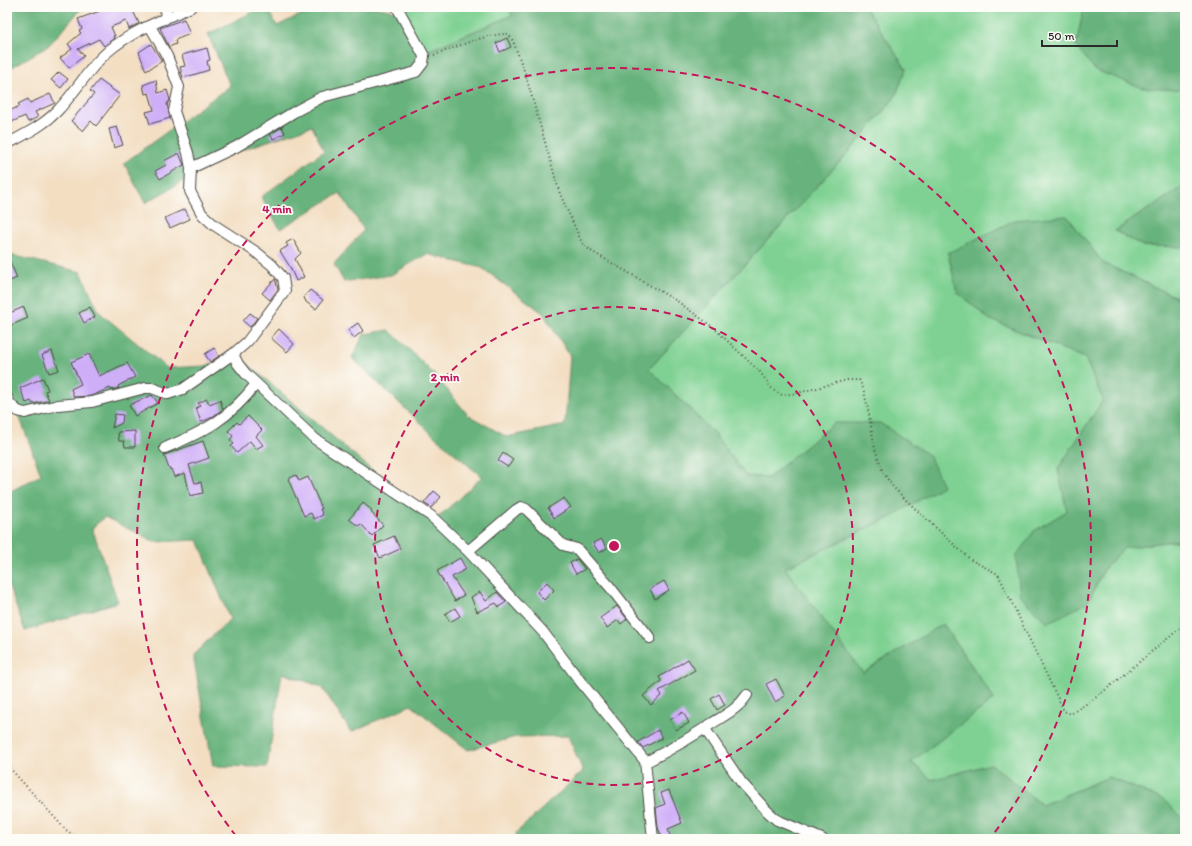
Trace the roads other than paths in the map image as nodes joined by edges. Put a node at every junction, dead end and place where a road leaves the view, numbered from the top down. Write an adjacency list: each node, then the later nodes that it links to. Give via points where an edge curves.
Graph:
1 (166, 7): 4 (street)
2 (191, 7): 4 (street)
3 (397, 7): 7 (street, via 421,48 423,64 419,69 411,74 322,97 236,147)
4 (165, 19): 5 (street)
5 (150, 26): 6 (street, via 99,59 60,109 32,131); 7 (street, via 167,56 179,87 174,111 186,144)
6 (7, 144)
7 (191, 168): 8 (street, via 190,191 202,214 224,233 272,265 285,283 285,291 247,342)
8 (234, 354): 9 (street, via 238,364); 10 (street, via 183,389 168,394 145,388 92,402 58,405 25,413 10,404)
9 (256, 384): 11 (street, via 229,414 190,437); 12 (street, via 315,439 431,516)
10 (7, 397)
11 (165, 448)
12 (468, 551): 13 (street, via 521,507 563,545 576,549); 16 (street, via 543,632)
13 (650, 638)
14 (747, 695): 15 (street, via 730,713)
15 (705, 729): 16 (street); 18 (street, via 741,782 767,811 777,820)
16 (644, 761): 17 (street)
17 (653, 839)
18 (822, 839)

